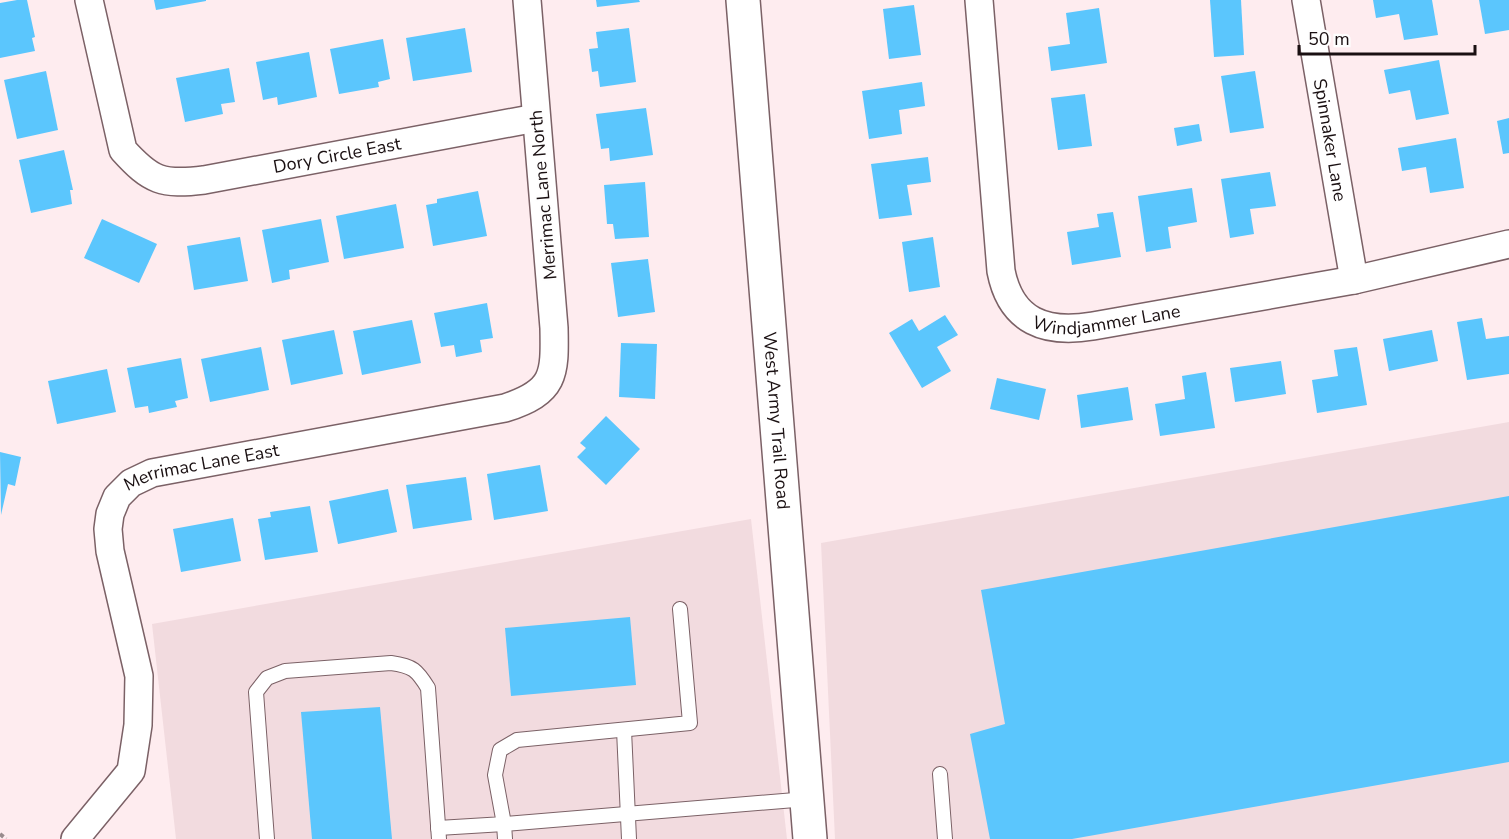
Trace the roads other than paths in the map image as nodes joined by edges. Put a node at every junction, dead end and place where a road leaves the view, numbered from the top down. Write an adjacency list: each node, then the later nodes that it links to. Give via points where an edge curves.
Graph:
1 (89, 0): 6 (street, Dory Circle East, via 123,150 139,168 158,179 204,180)
2 (527, 0): 6 (street, Merrimac Lane North)
3 (743, 0): 13 (main road, West Army Trail Road)
4 (979, 0): 8 (street, Windjammer Lane, via 1001,271 1004,289 1024,315 1054,329 1072,330)
5 (1306, 0): 8 (street, Spinnaker Lane)
6 (537, 118): 9 (street, Merrimac Lane North, via 554,328 553,369)
7 (1509, 244): 8 (street, Windjammer Lane)
8 (1354, 280)
9 (544, 388): 17 (street, Merrimac Lane East, via 534,397 505,408 152,473 131,483 117,497 108,529 139,676 138,725 130,771)
10 (680, 609): 11 (lane, via 690,723)
11 (624, 730): 14 (lane); 15 (lane, via 517,740 500,750 495,775)
12 (940, 774): 22 (lane)
13 (807, 799): 14 (lane); 21 (main road, West Army Trail Road)
14 (628, 814): 15 (lane); 20 (lane)
15 (504, 824): 16 (lane); 19 (lane)
16 (438, 833): 18 (lane, via 428,688 418,672 407,665 391,663 285,671 267,678 256,692)
17 (75, 839)
18 (267, 839)
19 (505, 839)
20 (629, 839)
21 (810, 839)
22 (945, 839)

